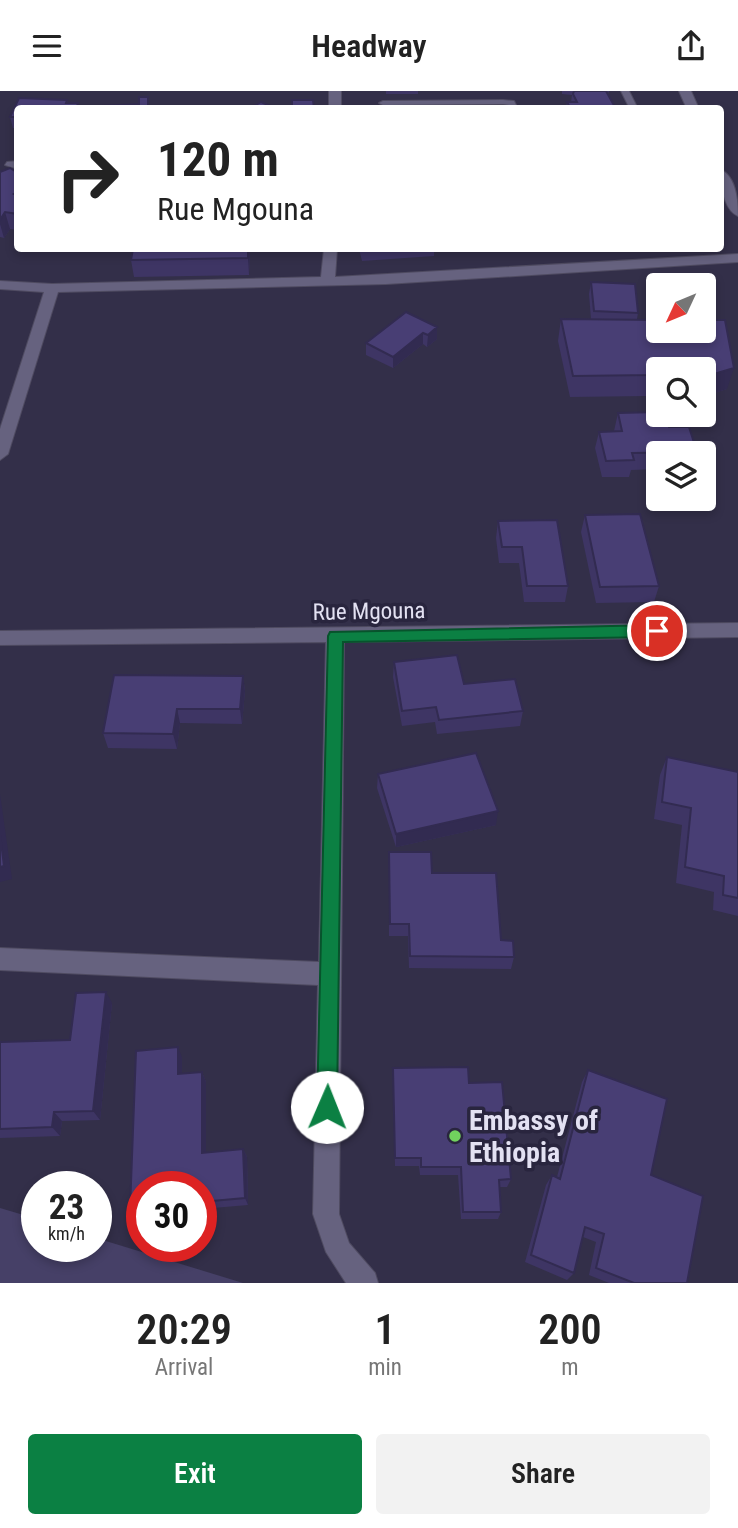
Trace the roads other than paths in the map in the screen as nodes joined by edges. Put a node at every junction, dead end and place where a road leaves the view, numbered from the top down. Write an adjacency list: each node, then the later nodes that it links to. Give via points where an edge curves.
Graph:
1 (462, 91): 2 (lane)
2 (463, 102): 3 (lane); 4 (lane)
3 (404, 105)
4 (512, 105)
5 (724, 181): 6 (street)
6 (738, 212)
7 (330, 252): 9 (street)
8 (738, 258): 9 (street)
9 (328, 282): 11 (street)
10 (0, 285): 11 (street)
11 (52, 288): 12 (street)
12 (0, 454)
13 (738, 630): 14 (street, Rue Mgouna)
14 (335, 636): 15 (street, Rue Mgouna); 17 (street)
15 (0, 638)
16 (0, 959): 17 (street)
17 (330, 974): 18 (street, via 326,1214 342,1258)
18 (365, 1283)

